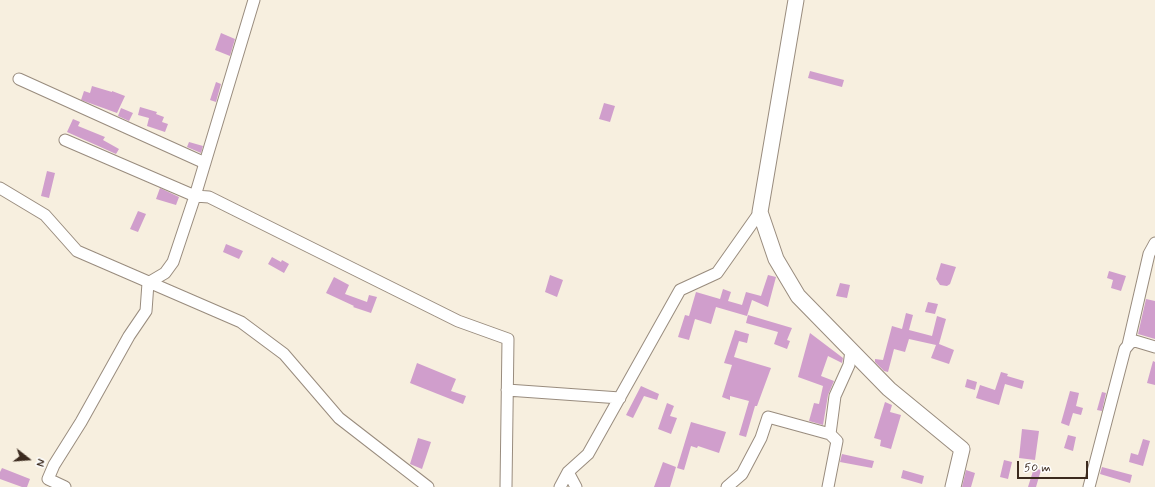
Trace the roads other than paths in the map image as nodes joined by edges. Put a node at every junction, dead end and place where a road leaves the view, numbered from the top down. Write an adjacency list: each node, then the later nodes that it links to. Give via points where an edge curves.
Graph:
1 (254, 0): 5 (street)
2 (796, 0): 8 (street)
3 (19, 79): 5 (street)
4 (65, 140): 7 (street)
5 (205, 163): 7 (street)
6 (0, 188): 10 (street, via 45,215 77,251)
7 (195, 196): 10 (street, via 173,262 165,273); 14 (street, via 209,197 458,321 508,339)
8 (760, 212): 13 (street, via 776,259 798,296); 15 (street, via 717,273 680,290)
9 (1155, 243): 11 (street, via 1149,254)
10 (148, 283): 18 (street, via 146,311 129,336 48,479); 19 (street, via 241,322 284,354 338,418)
11 (1128, 345): 12 (street, via 1135,342); 26 (street)
12 (1155, 347)
13 (851, 351): 16 (street, via 835,396); 25 (street, via 889,389 962,449)
14 (507, 390): 15 (street); 20 (street)
15 (620, 398): 17 (street, via 588,454)
16 (830, 434): 23 (street, via 768,417 761,438 742,474); 24 (street, via 837,441)
17 (568, 472): 21 (street); 22 (street)
18 (65, 487)
19 (428, 487)
20 (506, 487)
21 (560, 487)
22 (576, 487)
23 (726, 487)
24 (828, 487)
25 (954, 487)
26 (1089, 487)

